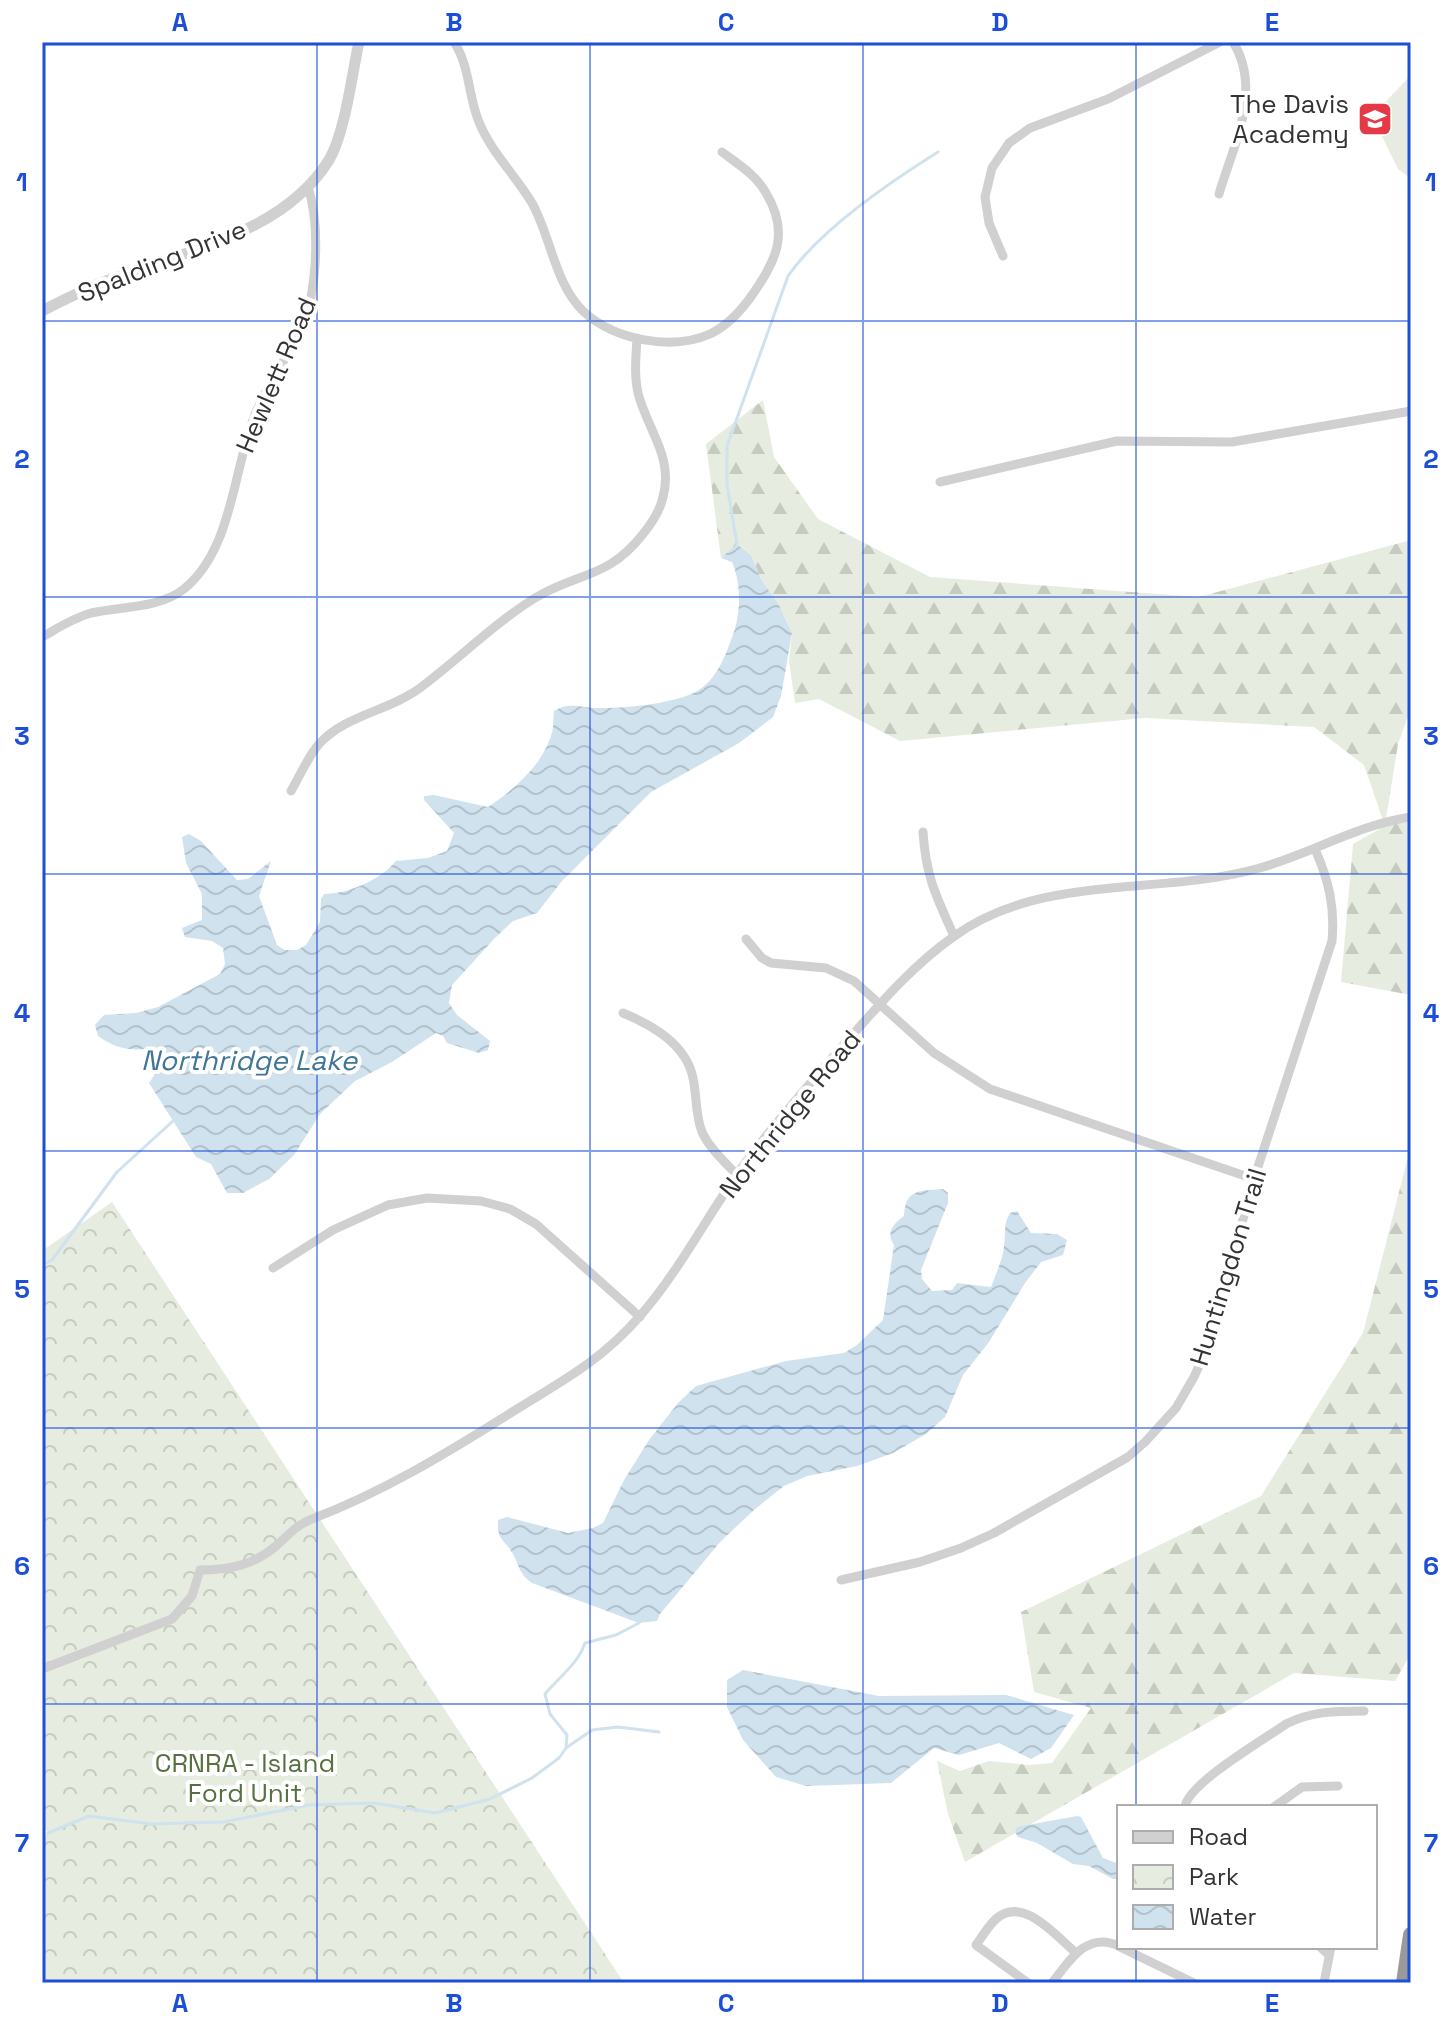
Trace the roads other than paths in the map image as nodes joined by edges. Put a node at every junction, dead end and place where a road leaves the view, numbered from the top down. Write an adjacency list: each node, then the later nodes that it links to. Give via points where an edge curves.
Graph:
1 (359, 42): 6 (street, Spalding Drive, via 337,142)
2 (454, 42): 10 (street, via 480,126 532,203 571,296 597,322)
3 (1220, 42): 8 (street, via 1108,99 1030,128 1009,143 992,168 985,197)
4 (1233, 42): 7 (street, via 1244,65 1247,94)
5 (722, 152): 10 (street, via 757,180 773,207 779,236 771,269 739,312 712,333 681,342)
6 (308, 187): 9 (street, Spalding Drive, via 242,232); 13 (street, Hewlett Road, via 314,229 309,305 255,414 210,560 182,591 163,601 79,617)
7 (1219, 194)
8 (1003, 256)
9 (42, 311)
10 (637, 338): 14 (street, via 638,391 666,470 663,500 650,525 615,563 539,596 414,692 332,732 312,753)
11 (1411, 411): 12 (street, via 1232,442 1117,441)
12 (940, 482)
13 (42, 637)
14 (291, 791)
15 (1411, 817): 17 (street, Northridge Road, via 1362,828)
16 (923, 832): 18 (street, via 929,882)
17 (1315, 849): 18 (street, Northridge Road, via 1223,877 1043,898 996,913); 23 (street, Huntingdon Trail, via 1332,894 1332,941)
18 (954, 936): 20 (street, Northridge Road)
19 (746, 939): 20 (street, via 771,963 838,971)
20 (880, 1004): 22 (street, Northridge Road); 23 (street, via 934,1053 990,1089)
21 (623, 1013): 22 (street, via 656,1030 682,1054 693,1077 703,1133)
22 (737, 1175): 25 (street, Northridge Road)
23 (1254, 1179): 26 (street, Huntingdon Trail, via 1204,1355 1181,1400 1145,1442 1107,1470 961,1548)
24 (273, 1268): 25 (street, via 333,1230 388,1205 427,1198 481,1201 536,1224)
25 (640, 1317): 27 (street, Northridge Road, via 578,1374 425,1467 299,1524 259,1559 200,1570 192,1596 172,1619)
26 (841, 1580)
27 (42, 1669)
28 (1364, 1711): 30 (street, via 1325,1711 1286,1724 1200,1784)
29 (1338, 1786): 31 (street, via 1302,1787)
30 (1186, 1805)
31 (1277, 1805)
32 (1411, 1935): 41 (highway)
33 (1117, 1945): 36 (street, via 1091,1942)
34 (1124, 1949): 39 (street)
35 (1330, 1951): 40 (street)
36 (1076, 1953): 37 (street, via 1033,1916 1012,1911 997,1918 976,1945); 38 (street)
37 (1028, 1983)
38 (1052, 1983)
39 (1194, 1983)
40 (1324, 1983)
41 (1404, 1983)

